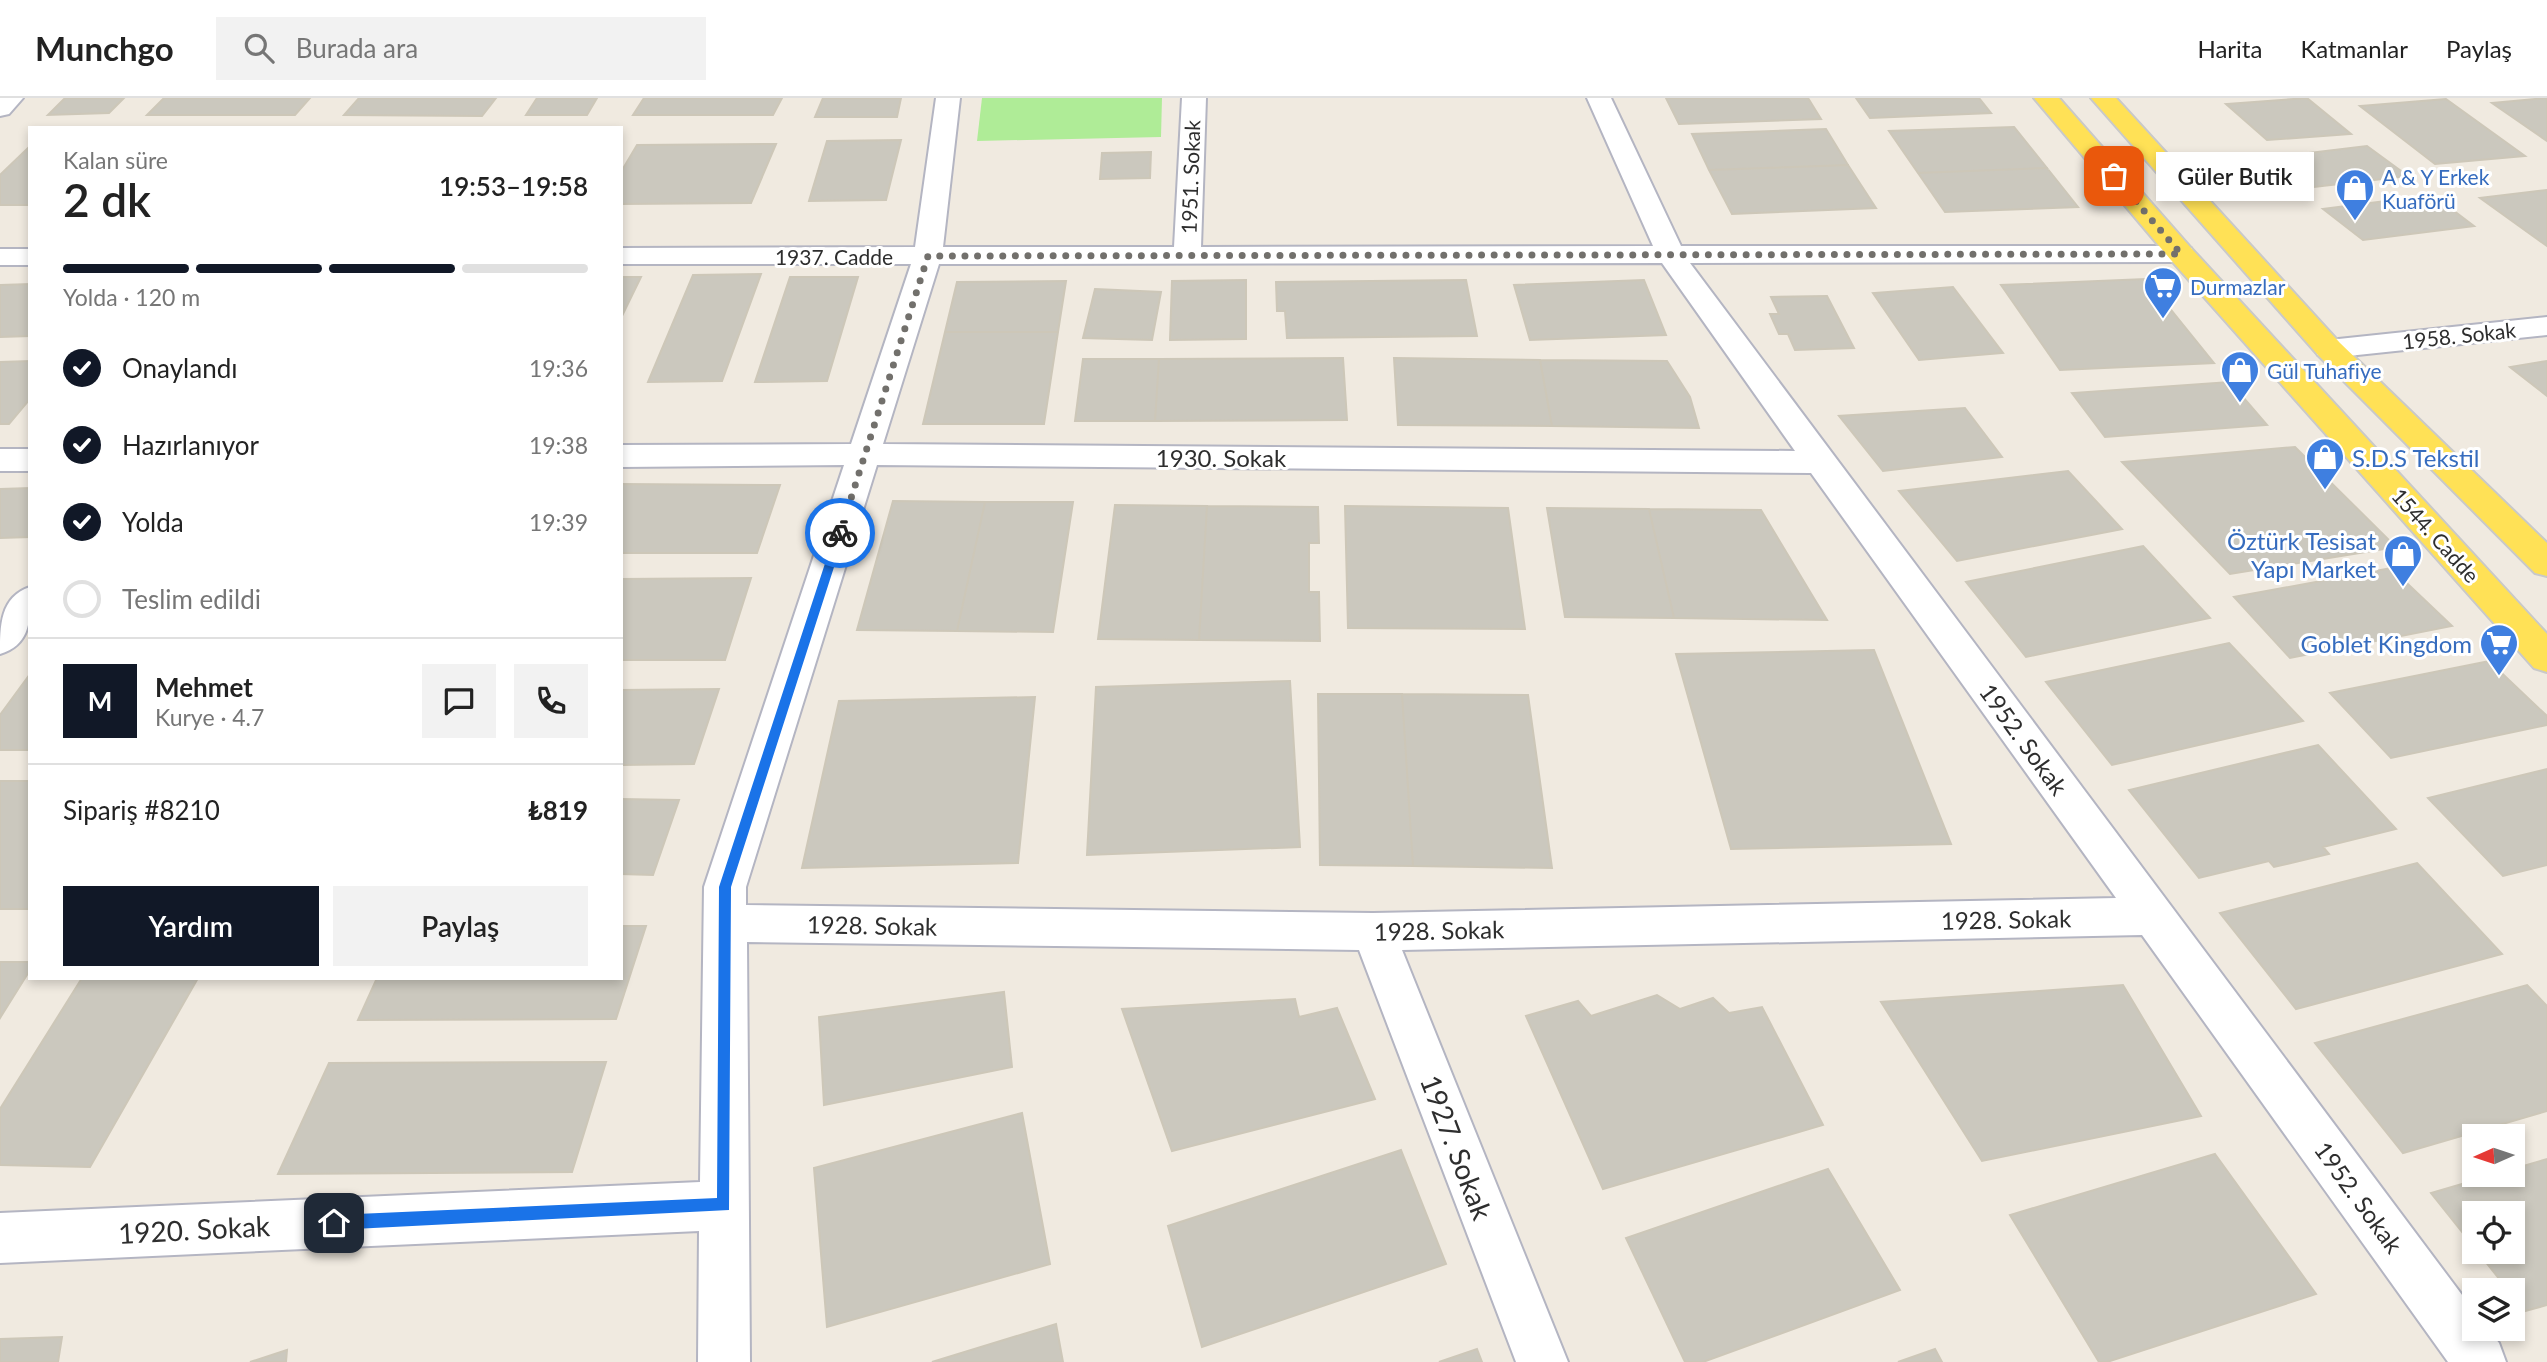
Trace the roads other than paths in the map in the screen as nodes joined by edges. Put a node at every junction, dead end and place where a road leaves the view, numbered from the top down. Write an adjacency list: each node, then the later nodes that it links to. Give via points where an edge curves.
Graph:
1 (11, 98): 7 (street)
2 (948, 98): 12 (street)
3 (1194, 98): 9 (street, 1951. Sokak)
4 (1599, 98): 10 (street, 1952. Sokak)
5 (2046, 98): 8 (main road, 1544. Cadde)
6 (2103, 98): 16 (main road)
7 (0, 108)
8 (2181, 254): 10 (street, 1937. Cadde); 25 (main road, 1544. Cadde)
9 (1187, 255): 10 (street, 1937. Cadde); 12 (street, 1937. Cadde)
10 (1671, 255): 21 (street, 1952. Sokak)
11 (623, 256): 12 (street, 1937. Cadde)
12 (928, 256): 17 (street)
13 (0, 257): 14 (street)
14 (28, 257)
15 (2547, 326): 16 (street, 1958. Sokak)
16 (2329, 349): 22 (main road)
17 (865, 454): 18 (street, 1930. Sokak); 21 (street, 1930. Sokak); 27 (street, via 725,887)
18 (623, 456)
19 (0, 460): 20 (street)
20 (28, 460)
21 (1820, 462): 26 (street, 1952. Sokak)
22 (2547, 564)
23 (28, 603): 24 (street)
24 (0, 641)
25 (2547, 658)
26 (2153, 916): 28 (street, 1928. Sokak); 33 (street, 1952. Sokak)
27 (724, 923): 28 (street, 1928. Sokak); 29 (street)
28 (1373, 932): 32 (street, 1927. Sokak)
29 (724, 1205): 30 (street, 1920. Sokak); 31 (street)
30 (0, 1238)
31 (724, 1362)
32 (1542, 1362)
33 (2480, 1362)

